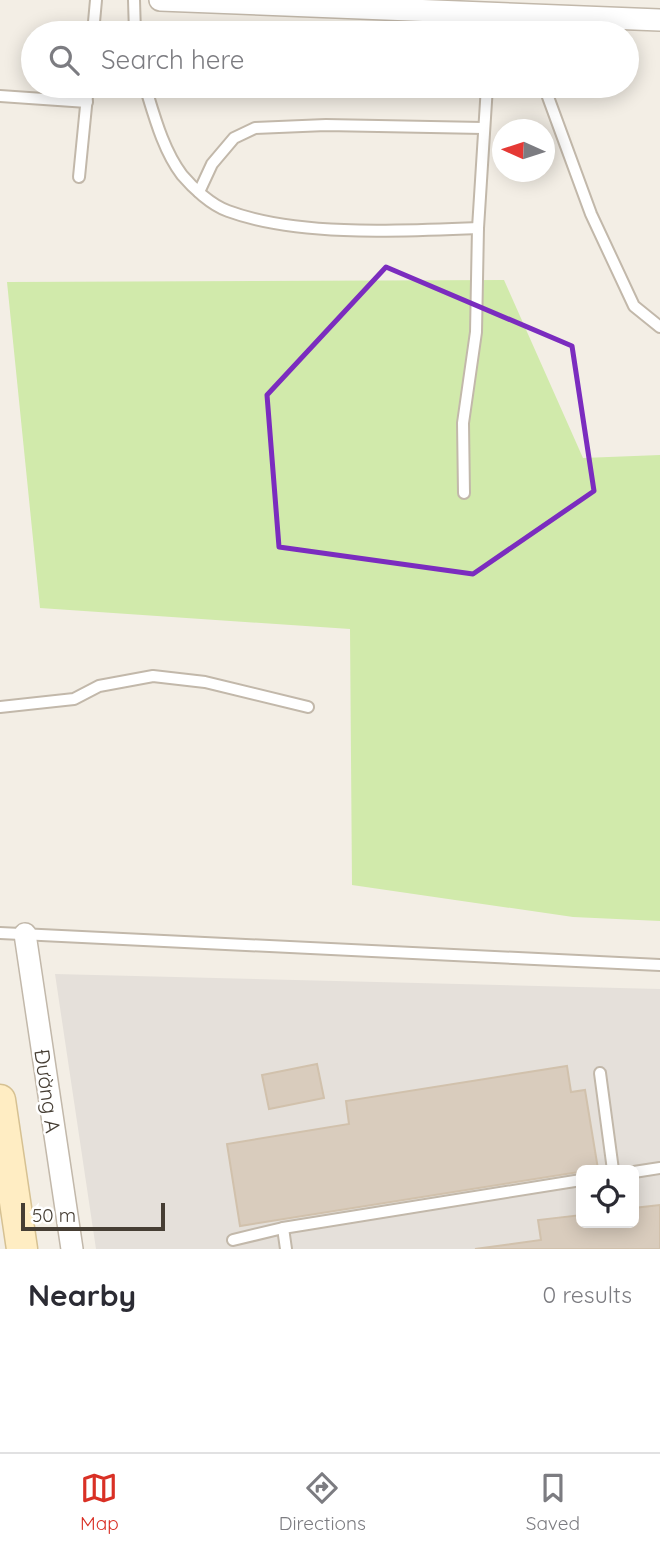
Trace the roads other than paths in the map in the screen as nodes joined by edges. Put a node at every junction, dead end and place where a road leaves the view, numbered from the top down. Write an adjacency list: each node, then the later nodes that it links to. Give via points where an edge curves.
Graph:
1 (96, 0): 6 (lane)
2 (134, 0): 7 (lane)
3 (160, 0): 4 (street)
4 (494, 15): 8 (street)
5 (660, 20): 9 (street)
6 (94, 21)
7 (135, 21)
8 (514, 21)
9 (613, 21)
10 (0, 96): 11 (lane)
11 (21, 97)
12 (29, 98): 17 (lane)
13 (87, 98): 17 (lane)
14 (149, 98): 20 (lane, via 174,162)
15 (486, 98): 18 (lane)
16 (548, 98): 22 (lane, via 591,214 634,306)
17 (87, 102): 19 (lane)
18 (483, 128): 20 (lane, via 255,128 227,146); 21 (lane)
19 (79, 177)
20 (199, 192): 21 (lane, via 225,211 282,226)
21 (478, 228): 23 (lane, via 476,332 463,423)
22 (660, 327)
23 (464, 494)
24 (0, 707): 25 (lane, via 74,699 99,686 153,676 205,682)
25 (309, 707)
26 (0, 933): 27 (lane)
27 (25, 934): 28 (lane); 38 (street, Đường A)
28 (660, 965)
29 (600, 1073): 31 (lane)
30 (0, 1100): 37 (main road)
31 (612, 1165)
32 (660, 1168): 33 (lane)
33 (639, 1171)
34 (576, 1181): 35 (lane)
35 (283, 1228): 36 (lane); 39 (lane)
36 (233, 1240)
37 (22, 1249)
38 (72, 1249)
39 (286, 1249)

